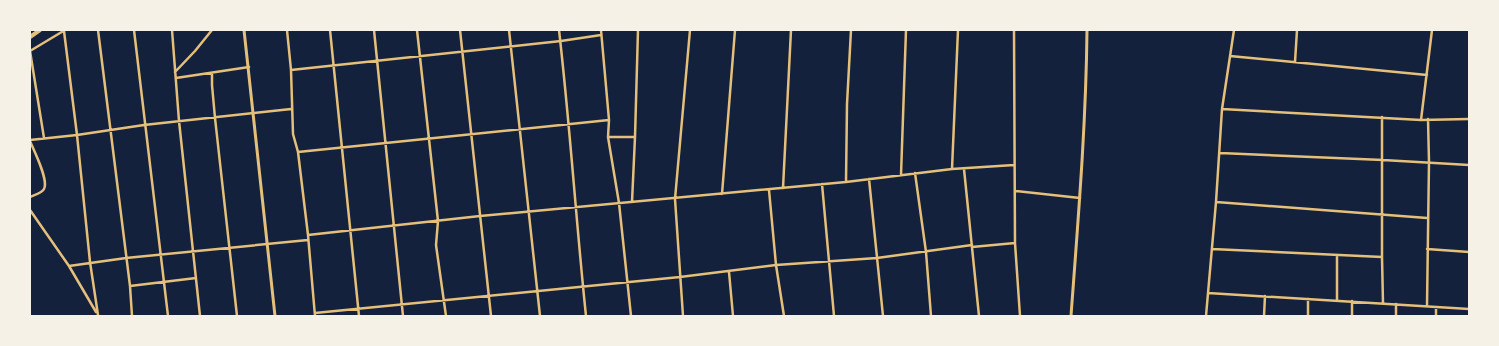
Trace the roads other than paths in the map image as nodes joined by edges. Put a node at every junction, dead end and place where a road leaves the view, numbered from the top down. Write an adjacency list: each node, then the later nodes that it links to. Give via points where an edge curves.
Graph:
1 (40, 30): 29 (main road)
2 (65, 30): 32 (street); 59 (street)
3 (98, 30): 58 (street)
4 (134, 30): 55 (street)
5 (172, 30): 41 (street)
6 (212, 30): 41 (street)
7 (244, 30): 39 (street)
8 (287, 30): 40 (street)
9 (330, 30): 38 (street)
10 (374, 30): 36 (street)
11 (417, 30): 34 (street)
12 (460, 30): 33 (street)
13 (509, 30): 31 (street)
14 (559, 30): 30 (street)
15 (601, 30): 28 (street)
16 (638, 30): 62 (street)
17 (690, 30): 87 (street)
18 (735, 30): 84 (street)
19 (791, 30): 81 (street)
20 (851, 30): 79 (street)
21 (906, 30): 77 (street)
22 (958, 30): 75 (street)
23 (1014, 30): 72 (street)
24 (1087, 30): 86 (street)
25 (1234, 30): 35 (street)
26 (1298, 30): 37 (street)
27 (1432, 30): 43 (street)
28 (601, 35): 30 (street); 52 (street)
29 (30, 37)
30 (561, 41): 31 (street); 56 (street)
31 (511, 47): 33 (street); 57 (street)
32 (30, 51): 63 (street)
33 (462, 52): 34 (street); 60 (street)
34 (419, 55): 36 (street); 64 (street)
35 (1230, 56): 37 (street); 46 (street)
36 (377, 60): 38 (street); 66 (street)
37 (1295, 62): 43 (street)
38 (333, 65): 40 (street); 67 (street)
39 (249, 67): 42 (street); 47 (street)
40 (291, 70): 45 (street)
41 (175, 72): 44 (street)
42 (212, 73): 44 (street); 49 (street)
43 (1426, 75): 53 (street)
44 (176, 78): 54 (street)
45 (291, 109): 47 (street); 68 (street, via 293,137)
46 (1222, 109): 48 (street); 69 (street)
47 (254, 113): 49 (street); 103 (street)
48 (1382, 117): 53 (street); 70 (street)
49 (215, 118): 54 (street); 105 (street)
50 (1428, 119): 51 (street); 53 (street); 71 (street)
51 (1469, 119)
52 (609, 120): 56 (street); 61 (street)
53 (1421, 120)
54 (179, 121): 55 (street); 108 (street)
55 (144, 125): 58 (street); 111 (street)
56 (569, 125): 57 (street); 91 (street)
57 (521, 128): 60 (street); 93 (street)
58 (111, 130): 59 (street); 114 (street)
59 (77, 135): 63 (street); 116 (street)
60 (472, 135): 64 (street); 95 (street)
61 (608, 137): 62 (street); 90 (street)
62 (635, 137): 88 (street)
63 (44, 138): 65 (street)
64 (428, 139): 66 (street); 97 (street)
65 (30, 140): 85 (street, via 45,180 43,191)
66 (385, 144): 67 (street); 98 (street)
67 (342, 148): 68 (street); 99 (street)
68 (298, 152): 100 (street)
69 (1220, 153): 70 (street); 89 (street)
70 (1383, 160): 71 (street); 94 (street)
71 (1429, 162): 73 (street); 96 (street)
72 (1014, 165): 74 (street); 83 (street)
73 (1469, 165)
74 (964, 169): 75 (street); 104 (street)
75 (952, 170): 76 (street)
76 (915, 173): 77 (street); 109 (street)
77 (901, 175): 78 (street)
78 (869, 179): 79 (street); 115 (street)
79 (846, 182): 80 (street)
80 (822, 184): 81 (street); 117 (street)
81 (783, 188): 82 (street)
82 (769, 190): 84 (street); 118 (street)
83 (1015, 191): 86 (street); 102 (street)
84 (722, 194): 87 (street)
85 (30, 197)
86 (1080, 198): 164 (street)
87 (675, 199): 88 (street); 121 (street)
88 (632, 202): 90 (street)
89 (1216, 202): 94 (street); 106 (street)
90 (619, 203): 91 (street); 124 (street)
91 (575, 208): 93 (street); 126 (street)
92 (30, 210): 119 (street)
93 (530, 212): 95 (street); 127 (street)
94 (1382, 215): 96 (street); 113 (street)
95 (480, 216): 97 (street); 129 (street)
96 (1427, 218): 107 (street)
97 (438, 221): 98 (street); 131 (street, via 436,245)
98 (394, 225): 99 (street); 135 (street)
99 (350, 230): 100 (street); 140 (street)
100 (308, 235): 101 (street)
101 (308, 240): 103 (street); 142 (street)
102 (1015, 243): 104 (street); 163 (street)
103 (268, 244): 105 (street); 148 (street)
104 (972, 246): 109 (street); 162 (street)
105 (228, 248): 108 (street); 147 (street)
106 (1212, 249): 112 (street); 128 (street)
107 (1427, 249): 110 (street); 138 (street)
108 (193, 251): 111 (street); 122 (street)
109 (926, 252): 115 (street); 161 (street)
110 (1469, 252)
111 (161, 254): 114 (street); 123 (street)
112 (1337, 256): 113 (street); 133 (street)
113 (1382, 257): 136 (street)
114 (126, 258): 116 (street); 125 (street)
115 (877, 258): 117 (street); 160 (street)
116 (90, 262): 119 (street); 143 (street)
117 (828, 262): 118 (street); 159 (street)
118 (776, 265): 120 (street); 158 (street)
119 (69, 266): 143 (street)
120 (729, 272): 121 (street); 157 (street)
121 (680, 277): 124 (street); 156 (street)
122 (196, 278): 123 (street); 146 (street)
123 (164, 281): 125 (street); 145 (street)
124 (627, 282): 126 (street); 155 (street)
125 (130, 286): 144 (street)
126 (583, 286): 127 (street); 154 (street)
127 (537, 290): 129 (street); 153 (street)
128 (1208, 293): 130 (street); 165 (street)
129 (489, 295): 131 (street); 152 (street)
130 (1265, 296): 132 (street); 166 (street)
131 (444, 299): 135 (street); 151 (street)
132 (1308, 299): 133 (street); 167 (street)
133 (1337, 300): 134 (street)
134 (1352, 301): 136 (street); 168 (street)
135 (402, 303): 140 (street); 150 (street)
136 (1383, 303): 137 (street)
137 (1396, 304): 138 (street); 169 (street)
138 (1427, 306): 139 (street)
139 (1436, 307): 141 (street); 170 (street)
140 (359, 308): 142 (street); 149 (street)
141 (1469, 309)
142 (315, 314)
143 (99, 315)
144 (132, 316)
145 (168, 316)
146 (200, 316)
147 (237, 316)
148 (275, 316)
149 (359, 316)
150 (403, 316)
151 (446, 316)
152 (491, 316)
153 (540, 316)
154 (586, 316)
155 (631, 316)
156 (683, 316)
157 (733, 316)
158 (784, 316)
159 (834, 316)
160 (883, 316)
161 (931, 316)
162 (979, 316)
163 (1020, 316)
164 (1071, 316)
165 (1206, 316)
166 (1264, 316)
167 (1308, 316)
168 (1352, 316)
169 (1396, 316)
170 (1436, 316)

